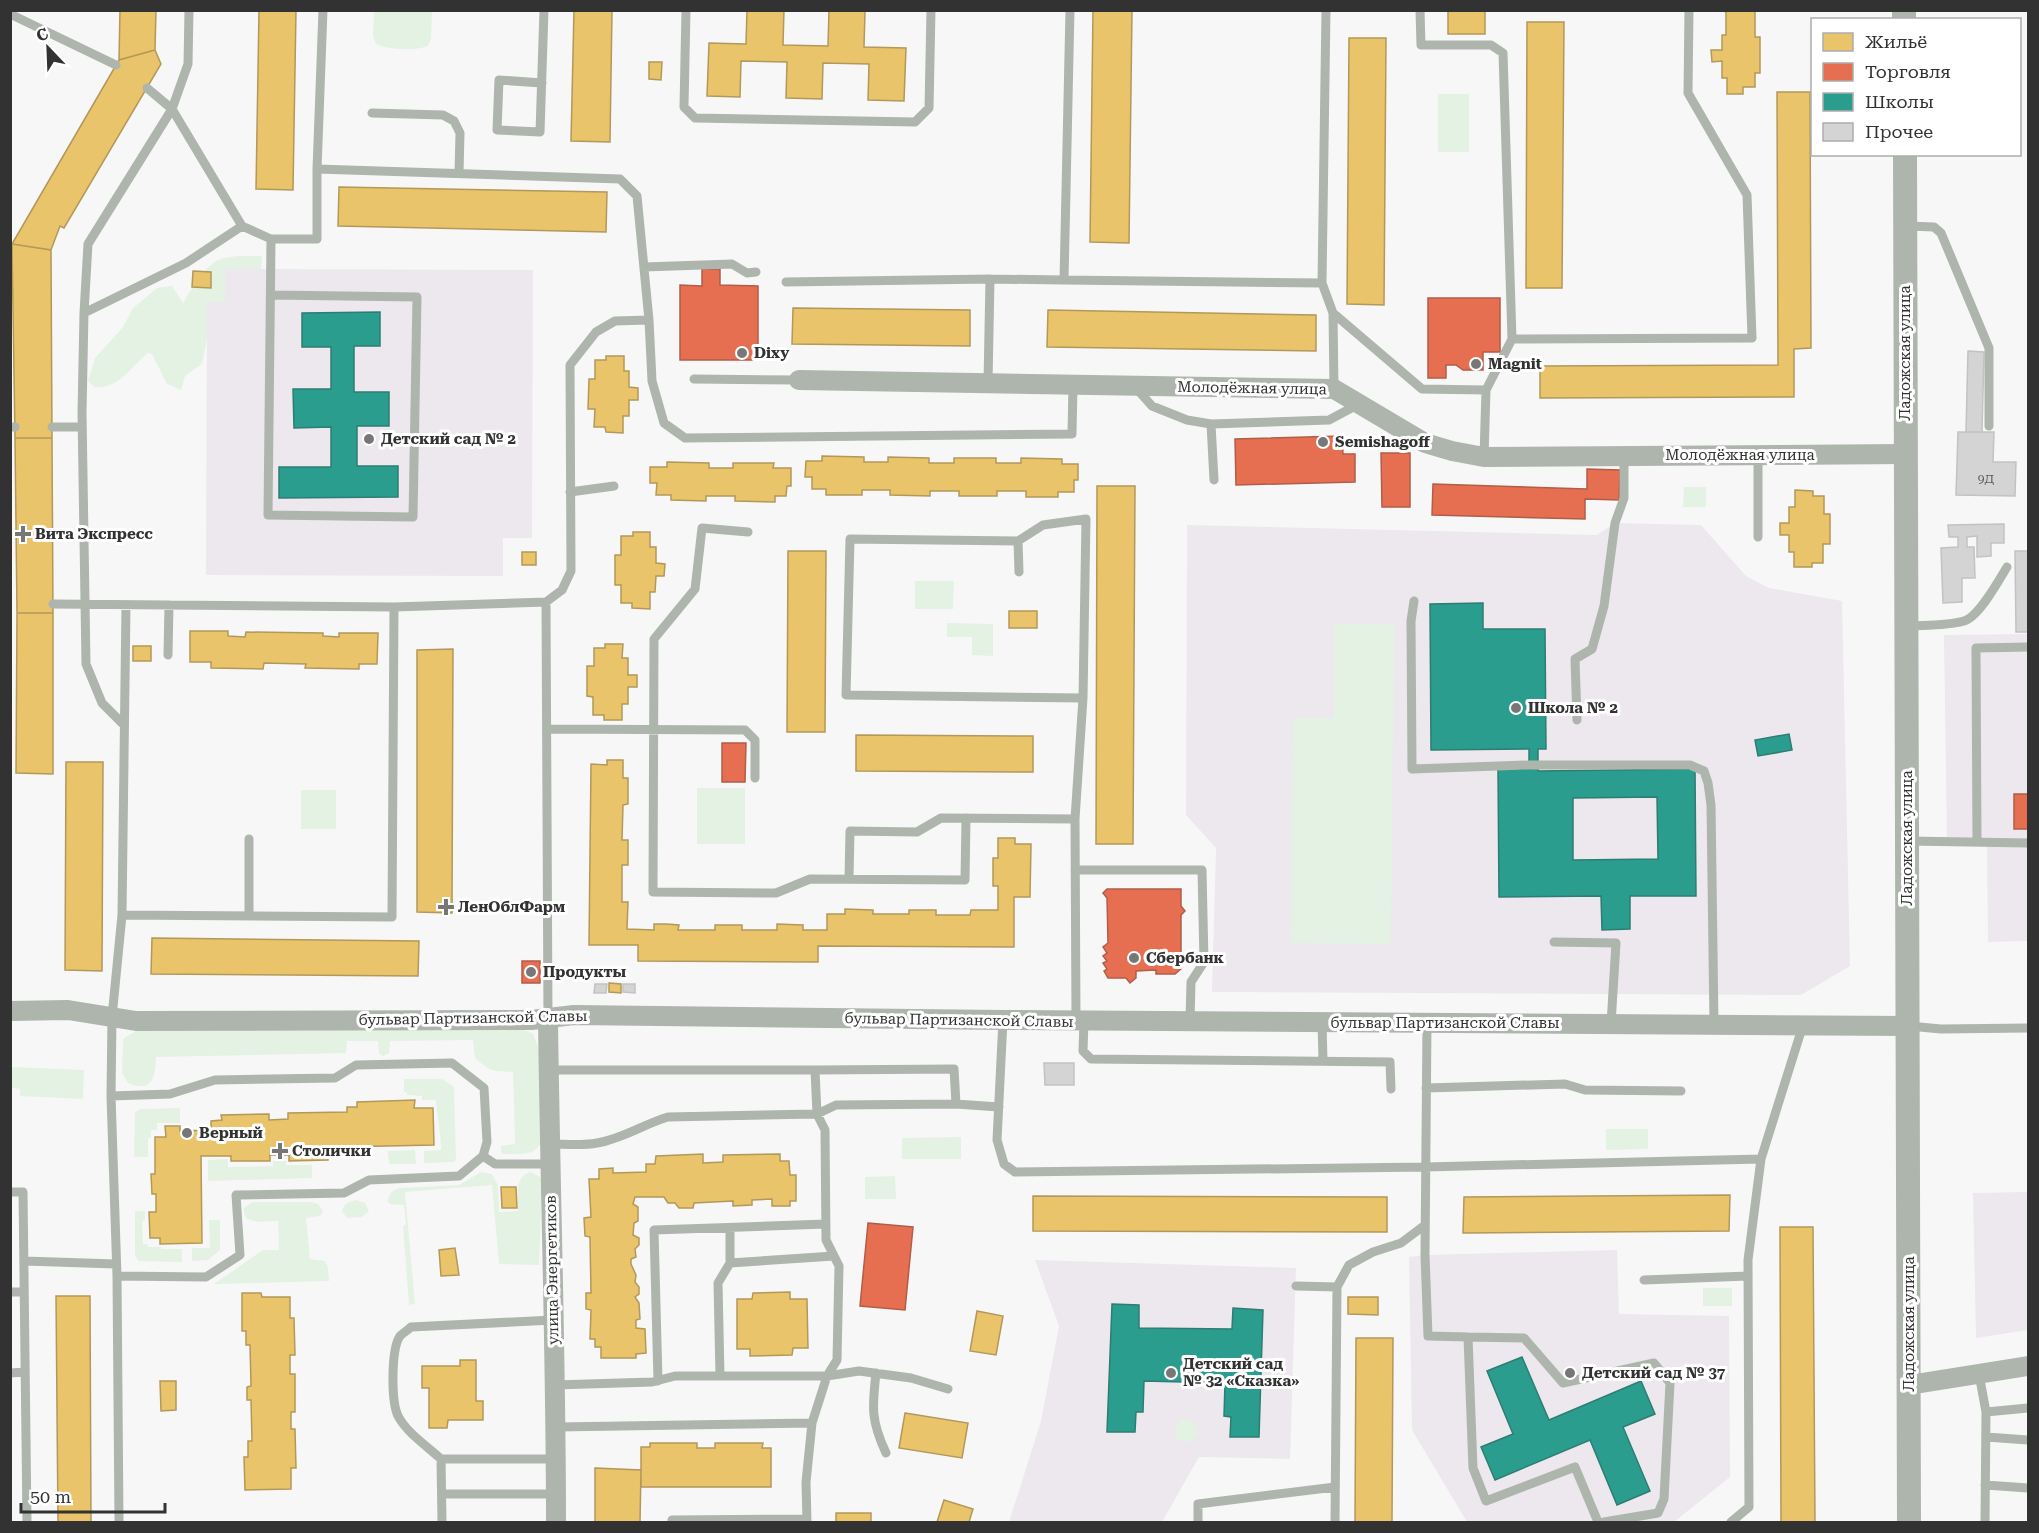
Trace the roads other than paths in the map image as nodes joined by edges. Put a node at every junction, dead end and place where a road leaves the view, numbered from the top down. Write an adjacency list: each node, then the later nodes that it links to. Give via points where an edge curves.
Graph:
1 (189, 10): 14 (lane, via 188,64)
2 (323, 10): 17 (lane)
3 (544, 10): 12 (lane)
4 (686, 10): 5 (lane, via 684,107 695,118 915,122 929,108)
5 (931, 10)
6 (1070, 10): 25 (lane)
7 (1326, 10): 27 (lane)
8 (1420, 10): 32 (lane, via 1421,45 1491,45 1503,53)
9 (1689, 10): 32 (lane, via 1688,93 1747,195 1752,338)
10 (10, 14): 11 (lane)
11 (116, 65)
12 (542, 82): 12 (lane, via 500,80 497,130 540,132)
13 (147, 88): 14 (lane)
14 (172, 109): 19 (lane); 30 (lane, via 88,244)
15 (372, 113): 18 (lane, via 443,115 454,121 460,133)
16 (1905, 156): 20 (street, Ладожская улица)
17 (317, 169): 18 (lane); 21 (lane, via 316,239)
18 (459, 173): 22 (lane, via 620,179 637,196)
19 (242, 226): 21 (lane); 30 (lane, via 186,262)
20 (1905, 226): 42 (lane, via 1934,226 1941,233 1989,348); 45 (street, Ладожская улица)
21 (272, 239): 28 (lane)
22 (645, 267): 23 (lane, via 732,264 747,273); 31 (lane)
23 (756, 272)
24 (990, 279): 25 (lane); 26 (lane); 35 (lane)
25 (1064, 280): 27 (lane)
26 (786, 282)
27 (1322, 284): 29 (lane)
28 (272, 295): 28 (lane, via 268,515 413,517 417,297)
29 (1333, 313): 38 (lane); 39 (lane, via 1422,389)
30 (84, 314): 44 (lane)
31 (649, 320): 36 (lane, via 652,381 664,423 685,438 1072,434); 51 (lane, via 615,321 596,332 570,365)
32 (1512, 339): 39 (lane)
33 (694, 379): 34 (lane)
34 (799, 380): 35 (street, Молодёжная улица)
35 (988, 383): 36 (street, Молодёжная улица)
36 (1073, 385): 37 (street, Молодёжная улица)
37 (1135, 386): 38 (street, Молодёжная улица); 41 (lane, via 1152,406 1186,420)
38 (1335, 389): 40 (street, Молодёжная улица)
39 (1486, 390): 48 (lane)
40 (1357, 405): 41 (lane, via 1329,420); 48 (street, Молодёжная улица, via 1425,443)
41 (1212, 424): 49 (lane)
42 (1989, 426)
43 (52, 427): 44 (lane)
44 (82, 427): 60 (lane)
45 (1906, 454): 46 (street, Молодёжная улица); 64 (street, Ладожская улица)
46 (1758, 455): 47 (street, Молодёжная улица); 53 (lane)
47 (1624, 456): 48 (street, Молодёжная улица); 68 (lane, via 1624,498 1615,523 1604,606 1592,649 1575,659)
48 (1484, 457)
49 (1214, 480)
50 (614, 486): 51 (lane)
51 (570, 492): 58 (lane, via 571,571 562,590)
52 (748, 532): 71 (lane, via 702,528 695,589 654,639)
53 (1758, 537)
54 (1018, 541): 56 (lane); 67 (lane, via 1043,525 1086,519); 67 (lane, via 850,539 846,695)
55 (2007, 567): 64 (lane, via 1992,594 1967,621)
56 (1019, 572)
57 (1414, 601): 93 (lane, via 1412,768 1690,765 1704,771 1711,805)
58 (546, 603): 63 (lane); 70 (lane)
59 (52, 604): 60 (lane)
60 (83, 604): 61 (lane); 69 (lane, via 86,664 102,703)
61 (126, 604): 62 (lane); 69 (lane)
62 (169, 605): 63 (lane); 66 (lane)
63 (394, 607): 82 (lane, via 392,917)
64 (1906, 626): 76 (street, Ладожская улица)
65 (2028, 647): 77 (lane, via 1976,648)
66 (168, 655)
67 (1083, 698): 74 (lane)
68 (1576, 720)
69 (124, 725): 81 (lane)
70 (548, 729): 71 (lane); 86 (lane)
71 (654, 729): 72 (lane, via 746,730 755,740); 80 (lane, via 653,892 776,893 810,879)
72 (755, 778)
73 (966, 818): 74 (lane); 80 (lane, via 941,818 917,832 850,831); 80 (lane, via 965,880)
74 (1075, 819): 79 (lane)
75 (249, 839): 82 (lane)
76 (1907, 841): 77 (lane); 95 (street, Ладожская улица)
77 (1977, 842): 78 (lane)
78 (2028, 843)
79 (1076, 870): 88 (lane); 89 (lane, via 1202,870 1204,962 1191,982)
80 (849, 879)
81 (122, 915): 82 (lane); 85 (lane)
82 (249, 916)
83 (1554, 942): 92 (lane, via 1616,943)
84 (10, 1011): 85 (street, бульвар Партизанской Славы, via 68,1011)
85 (112, 1017): 86 (street, бульвар Партизанской Славы); 103 (lane)
86 (548, 1018): 87 (street, бульвар Партизанской Славы, via 574,1015); 98 (street, улица Энергетиков)
87 (1003, 1020): 88 (street, бульвар Партизанской Славы); 105 (lane)
88 (1080, 1021): 89 (street, бульвар Партизанской Славы); 97 (lane, via 1083,1050 1091,1059)
89 (1190, 1022): 90 (street, бульвар Партизанской Славы)
90 (1322, 1022): 91 (street, бульвар Партизанской Славы); 97 (lane)
91 (1426, 1023): 92 (street, бульвар Партизанской Славы); 100 (lane)
92 (1611, 1024): 93 (street, бульвар Партизанской Славы)
93 (1714, 1024): 94 (street, бульвар Партизанской Славы)
94 (1803, 1025): 95 (street, бульвар Партизанской Славы); 109 (lane)
95 (1909, 1026): 96 (lane); 138 (street, Ладожская улица)
96 (2028, 1028)
97 (1323, 1061): 101 (lane, via 1390,1062)
98 (549, 1070): 99 (lane); 107 (street, улица Энергетиков)
99 (815, 1070): 104 (lane, via 954,1069); 106 (lane)
100 (1426, 1088): 102 (lane, via 1565,1084 1585,1090); 111 (lane)
101 (1391, 1089)
102 (1681, 1090)
103 (111, 1096): 108 (lane, via 170,1094 215,1080 335,1078 356,1065 452,1063 484,1088 487,1142); 119 (lane)
104 (956, 1104): 105 (lane); 106 (lane, via 836,1105)
105 (999, 1107): 111 (lane, via 997,1140 1004,1164 1015,1172)
106 (817, 1114): 107 (lane, via 668,1117 596,1143); 113 (lane, via 825,1130)
107 (550, 1144): 110 (street, улица Энергетиков)
108 (483, 1156): 110 (lane, via 495,1164); 120 (lane, via 459,1176 369,1180 344,1193 236,1195 240,1255 206,1277)
109 (1761, 1160): 111 (lane); 121 (lane)
110 (550, 1164): 127 (street, улица Энергетиков)
111 (1425, 1167): 114 (lane)
112 (10, 1192): 117 (lane, via 23,1192)
113 (826, 1224): 115 (lane); 116 (lane, via 826,1240)
114 (1425, 1226): 124 (lane, via 1401,1243 1349,1265); 128 (lane, via 1428,1336)
115 (730, 1227): 118 (lane); 136 (lane, via 654,1230)
116 (834, 1256): 118 (lane); 135 (lane, via 839,1266 837,1360)
117 (24, 1261): 119 (lane); 126 (lane)
118 (730, 1263): 134 (lane, via 718,1283)
119 (116, 1264): 120 (lane)
120 (117, 1276): 156 (lane)
121 (1749, 1276): 122 (lane); 164 (lane, via 1749,1507)
122 (1644, 1280)
123 (1296, 1286): 124 (lane)
124 (1337, 1287): 150 (lane)
125 (10, 1292): 126 (lane)
126 (24, 1292): 130 (lane)
127 (553, 1320): 137 (street, улица Энергетиков); 147 (lane, via 411,1327 400,1337 393,1397 398,1415)
128 (1468, 1337): 162 (lane, via 1473,1468 1486,1501 1575,1467); 163 (lane, via 1524,1338 1563,1383 1654,1363 1670,1383 1664,1499 1658,1513)
129 (2028, 1366): 133 (street)
130 (25, 1372): 131 (lane); 155 (lane)
131 (10, 1373)
132 (876, 1373): 135 (lane, via 859,1371); 139 (lane); 146 (lane, via 873,1414)
133 (1979, 1374): 138 (street); 141 (lane)
134 (720, 1376): 135 (lane); 136 (lane, via 675,1376)
135 (826, 1377): 142 (lane)
136 (658, 1381): 137 (lane)
137 (555, 1385): 143 (street, улица Энергетиков)
138 (1909, 1385): 165 (street, Ладожская улица)
139 (948, 1389)
140 (2028, 1408): 141 (lane)
141 (1986, 1412): 144 (lane)
142 (813, 1423): 143 (lane); 154 (lane, via 806,1482)
143 (557, 1426): 148 (street, улица Энергетиков)
144 (1986, 1437): 145 (lane); 149 (lane)
145 (2028, 1440)
146 (886, 1453)
147 (441, 1459): 148 (lane); 152 (lane)
148 (556, 1459): 153 (street, улица Энергетиков)
149 (1986, 1485): 151 (lane); 166 (lane)
150 (1335, 1487): 160 (lane, via 1198,1504); 161 (lane)
151 (2028, 1488)
152 (442, 1494): 153 (lane); 157 (lane)
153 (556, 1494): 158 (street, улица Энергетиков)
154 (807, 1521): 159 (lane)
155 (27, 1522)
156 (119, 1522)
157 (442, 1522)
158 (556, 1522)
159 (672, 1522)
160 (1198, 1522)
161 (1335, 1522)
162 (1598, 1522)
163 (1604, 1522)
164 (1731, 1522)
165 (1909, 1522)
166 (1985, 1522)

